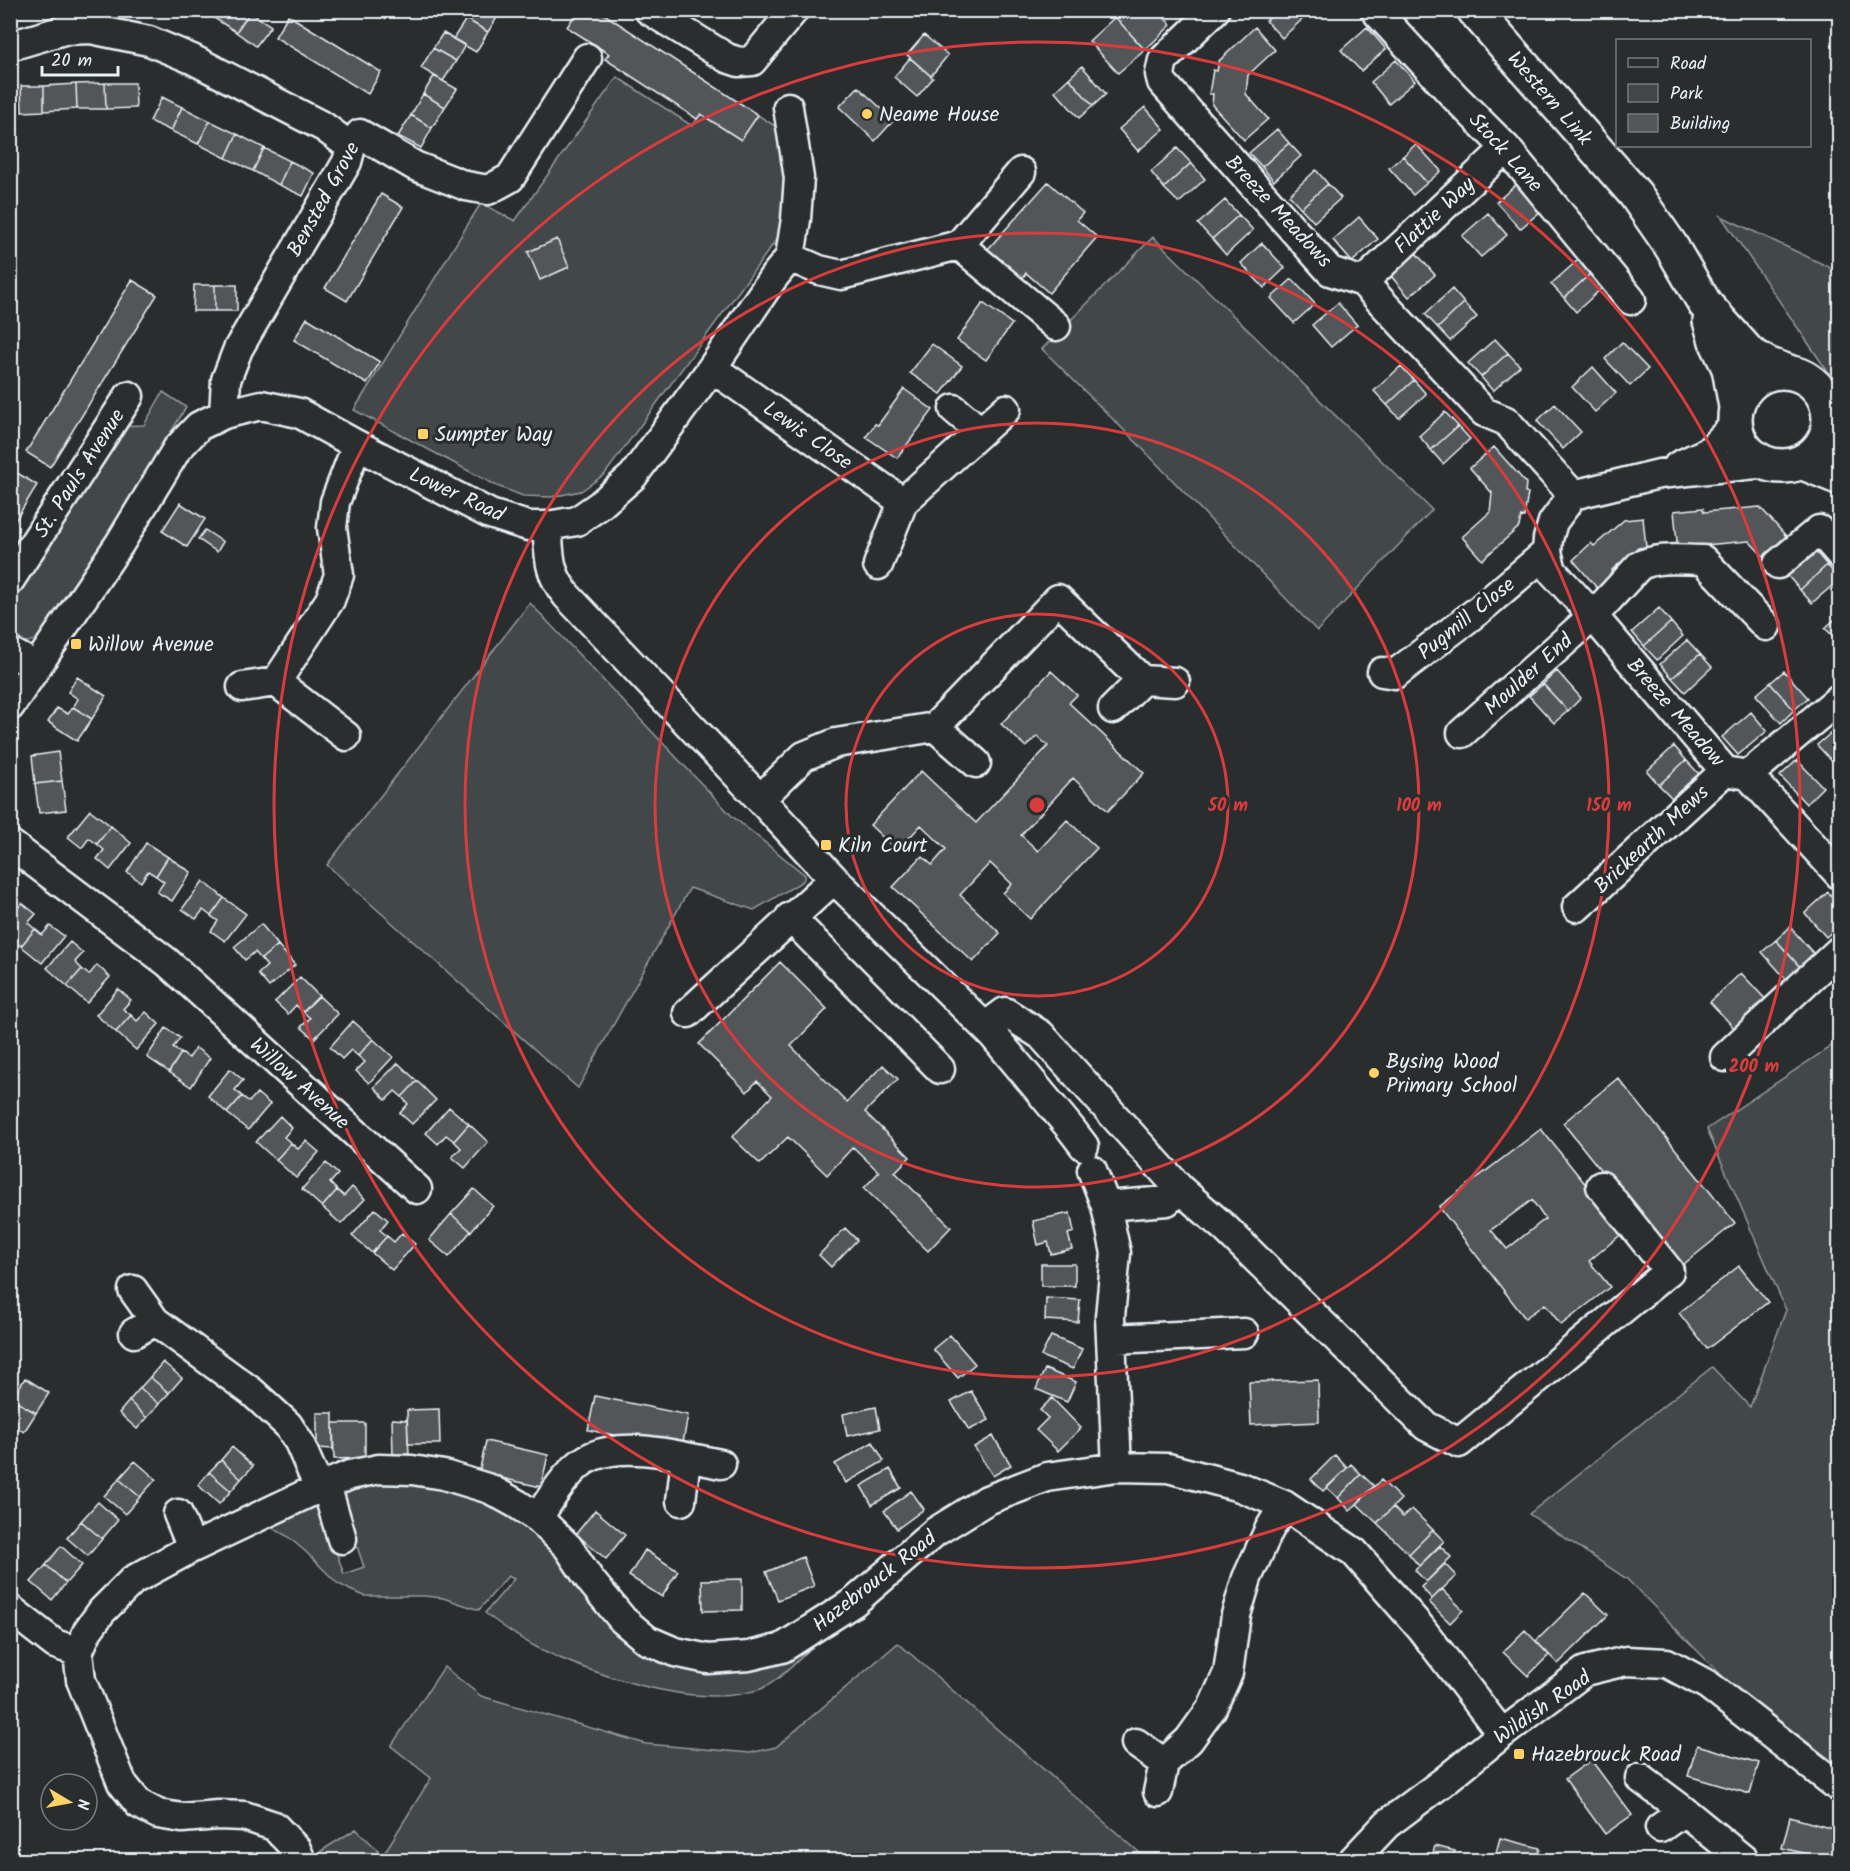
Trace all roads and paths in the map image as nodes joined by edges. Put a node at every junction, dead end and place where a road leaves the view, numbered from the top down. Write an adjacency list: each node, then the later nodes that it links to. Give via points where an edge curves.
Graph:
1 (649, 10): 2 (street, via 740,62 752,61)
2 (794, 10)
3 (1215, 10): 14 (street, Breeze Meadows, via 1163,60 1162,82 1330,271)
4 (1375, 10): 10 (street, Stock Lane)
5 (1473, 10): 16 (main road, Western Link, via 1635,194)
6 (10, 45): 9 (street, via 64,30 91,29 149,41 324,127)
7 (587, 58): 9 (street, Bensted Grove, via 510,178 488,190 466,186 415,166 360,134)
8 (789, 107): 13 (street, Lower Road, via 799,178)
9 (351, 147): 23 (street, Bensted Grove, via 347,162 238,349 226,380)
10 (1506, 148): 14 (street, Flattie Way); 15 (street, Stock Lane)
11 (1021, 172): 12 (street)
12 (959, 244): 13 (street, via 841,274 819,270); 17 (street)
13 (790, 257): 18 (street, Lower Road)
14 (1362, 282): 32 (street, Breeze Meadows, via 1484,412 1506,421)
15 (1630, 300)
16 (1705, 304): 19 (main road, Western Link, via 1749,352); 24 (main road, Western Link, via 1729,368)
17 (1056, 327)
18 (712, 368): 33 (street, Lewis Close); 34 (street, Lower Road, via 633,476 577,521)
19 (1789, 372): 24 (main road, via 1762,376 1750,384 1741,394); 26 (main road, via 1802,376 1822,394)
20 (129, 396): 39 (street, St. Pauls Avenue)
21 (954, 409): 25 (street)
22 (1006, 409): 25 (street)
23 (224, 414): 27 (street, Lower Road, via 261,405 299,413); 43 (street, Lower Road, via 199,426 177,449 120,543)
24 (1736, 416): 29 (main road, via 1745,448); 30 (street, via 1708,452)
25 (980, 431): 33 (street)
26 (1834, 433): 28 (main road, via 1826,434 1812,455)
27 (357, 445): 34 (street, Lower Road, via 490,514 528,526); 46 (street, via 335,502 332,528 339,575 330,600)
28 (1801, 462): 29 (main road, via 1778,466); 31 (main road)
29 (1766, 463): 30 (street)
30 (1659, 474): 32 (street)
31 (1839, 478)
32 (1573, 495): 35 (street, via 1552,522)
33 (903, 502): 38 (street)
34 (547, 526): 57 (street, via 550,564 556,582)
35 (1547, 552): 40 (street, Breeze Meadow, via 1552,571); 44 (street, Pugmill Close, via 1395,675)
36 (1839, 554): 37 (street, via 1819,530)
37 (1778, 564)
38 (878, 565)
39 (10, 580)
40 (1593, 616): 41 (street, via 1639,566 1659,560 1703,560); 53 (street, Moulder End); 56 (street, Breeze Meadow)
41 (1766, 626)
42 (10, 652): 43 (street)
43 (36, 666): 50 (street, Lower Road)
44 (1382, 672)
45 (1142, 680): 47 (street); 51 (street); 52 (street, via 1058,599)
46 (276, 682): 48 (street); 54 (street)
47 (1175, 682)
48 (242, 687)
49 (1839, 698): 56 (street, Brickearth Mews)
50 (10, 706)
51 (1113, 709)
52 (935, 727): 55 (street); 57 (street, via 836,743 804,756)
53 (1462, 733)
54 (346, 736)
55 (976, 763)
56 (1737, 773): 59 (street, Breeze Meadow); 61 (street, Brickearth Mews)
57 (760, 799): 60 (street)
58 (10, 844): 69 (street, Willow Avenue, via 167,962)
59 (1839, 875)
60 (834, 879): 62 (street); 65 (street)
61 (1577, 907)
62 (790, 917): 64 (street); 67 (street)
63 (1839, 950): 66 (street)
64 (688, 1013)
65 (985, 1027): 70 (street, via 1005,1012 1041,1035); 71 (street, via 1071,1128 1088,1158)
66 (1725, 1057)
67 (940, 1069)
68 (1601, 1186): 70 (street, via 1669,1271 1459,1443 1426,1426 1226,1229)
69 (417, 1189)
70 (1180, 1189): 71 (street, via 1167,1201)
71 (1106, 1206): 74 (street, via 1116,1253)
72 (133, 1290): 78 (street, via 145,1327 252,1392 288,1425)
73 (1244, 1333): 74 (street)
74 (1111, 1339): 77 (street)
75 (687, 1458): 76 (street); 79 (street); 82 (street, via 638,1450 591,1457 573,1471)
76 (721, 1464)
77 (1117, 1467): 80 (street, Hazebrouck Road, via 1168,1468 1240,1487); 82 (street, Hazebrouck Road, via 1047,1477 987,1500 935,1532 854,1602 827,1620 782,1648 748,1656 708,1659 675,1652 647,1640 623,1620 568,1547)
78 (323, 1487): 82 (street, Hazebrouck Road, via 350,1475 379,1469 412,1470 444,1475 490,1490); 83 (street); 84 (street, Hazebrouck Road)
79 (681, 1501)
80 (1284, 1505): 87 (street, Hazebrouck Road, via 1354,1552 1420,1627); 89 (street, via 1247,1578 1236,1615 1228,1673 1212,1708 1189,1740)
81 (178, 1514): 84 (street)
82 (538, 1518)
83 (342, 1539)
84 (192, 1548): 86 (street, Hazebrouck Road, via 133,1580 102,1611)
85 (10, 1609): 86 (street, via 55,1644)
86 (78, 1652): 95 (street, via 81,1680 122,1783 139,1804 158,1814 182,1818 244,1816 274,1826)
87 (1502, 1734): 91 (street, Wildish Road, via 1585,1671 1626,1661 1667,1663 1708,1685); 96 (street, Wildish Road, via 1387,1824)
88 (1136, 1743): 89 (street)
89 (1164, 1763): 92 (street)
90 (1640, 1778): 93 (street)
91 (1839, 1788)
92 (1158, 1792)
93 (1684, 1810): 94 (street); 97 (street)
94 (1660, 1828)
95 (301, 1860)
96 (1353, 1860)
97 (1744, 1860)

